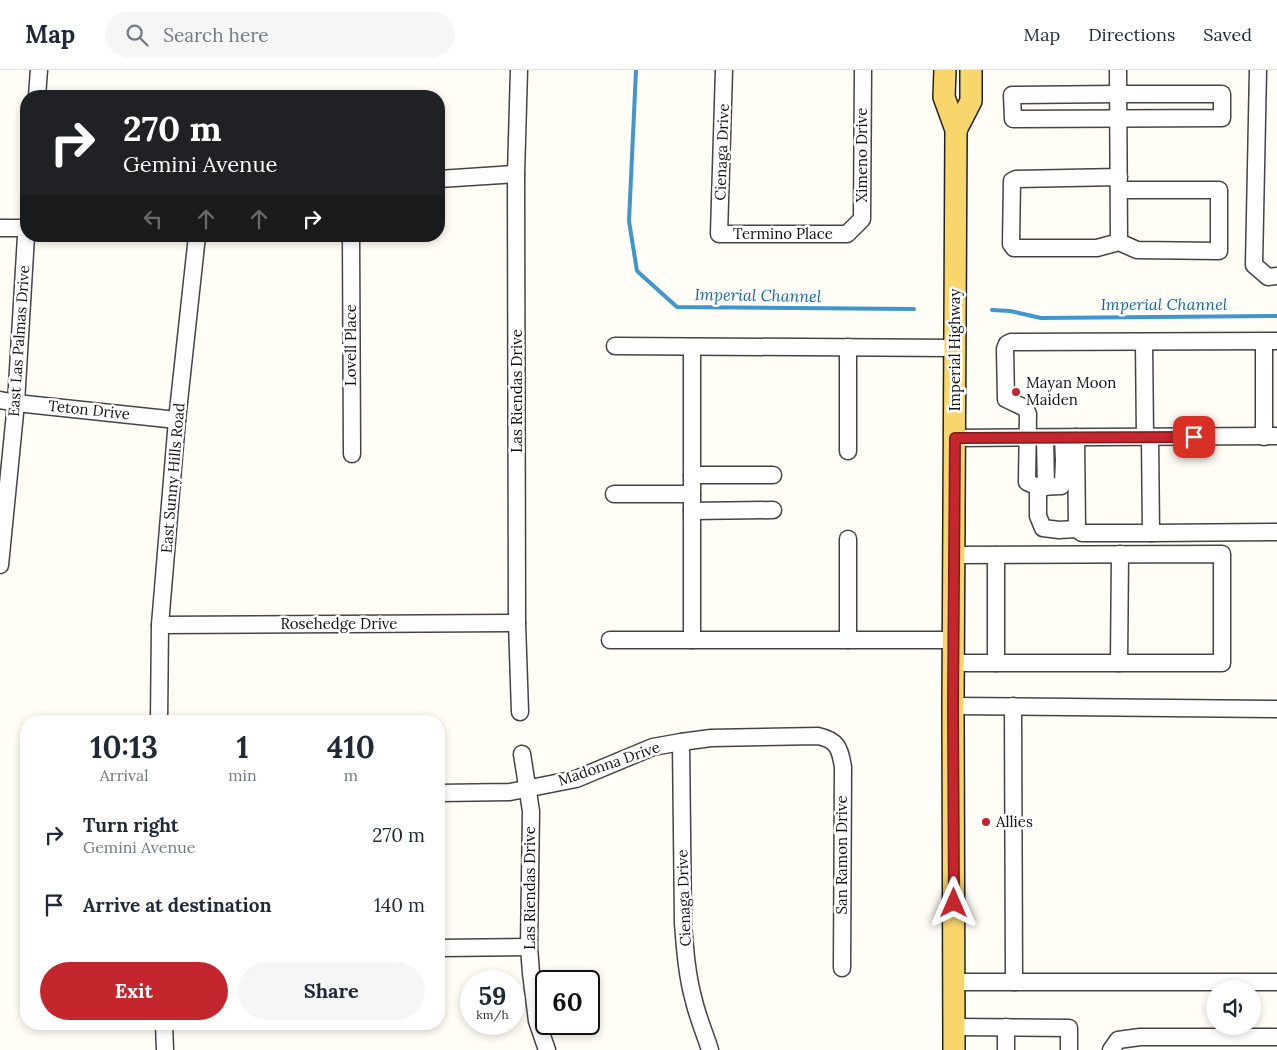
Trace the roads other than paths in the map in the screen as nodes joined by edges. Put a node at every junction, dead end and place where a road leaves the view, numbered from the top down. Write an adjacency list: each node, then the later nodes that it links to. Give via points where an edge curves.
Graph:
1 (39, 70): 9 (street)
2 (519, 70): 13 (street, Las Riendas Drive)
3 (724, 70): 18 (street, Cienaga Drive)
4 (863, 70): 19 (street, Ximeno Drive, via 862,219)
5 (945, 70): 12 (main road, Imperial Highway, via 944,96)
6 (971, 70): 12 (main road, Imperial Highway, via 971,101)
7 (1118, 70): 10 (street)
8 (1258, 70): 24 (street, via 1254,265 1268,276)
9 (37, 90)
10 (1118, 94): 11 (street); 11 (street, via 1222,94 1222,118); 11 (street, via 1012,95 1013,119)
11 (1118, 119): 15 (street)
12 (956, 130): 30 (main road, Imperial Highway)
13 (516, 174): 14 (street); 55 (street, Las Riendas Drive)
14 (445, 179)
15 (1119, 184): 23 (street); 23 (street, via 1219,190 1219,251 1137,250); 23 (street, via 1016,178 1012,181 1011,244 1014,248 1097,248)
16 (0, 228): 17 (street)
17 (20, 228)
18 (719, 234): 19 (street, Termino Place)
19 (847, 234)
20 (25, 242): 31 (street, East Las Palmas Drive)
21 (196, 242): 32 (street, East Sunny Hills Road)
22 (351, 242): 40 (street, Lovell Place)
23 (1119, 242)
24 (1277, 276)
25 (1144, 342): 26 (street); 34 (street); 37 (street, via 1007,344 1006,400 1025,408 1028,414)
26 (1270, 342): 35 (street)
27 (615, 346): 28 (street)
28 (692, 347): 29 (street); 41 (street)
29 (848, 347): 30 (street); 39 (street)
30 (955, 348): 36 (main road, Imperial Highway)
31 (8, 401): 32 (street, Teton Drive); 54 (street, East Las Palmas Drive)
32 (177, 420): 56 (street, East Sunny Hills Road)
33 (1070, 437): 34 (street); 38 (street); 43 (street, via 1064,460 1064,483); 47 (street)
34 (1147, 437): 35 (street); 49 (street)
35 (1270, 437)
36 (955, 438): 37 (street); 52 (main road, Imperial Highway)
37 (1027, 438): 38 (street); 43 (street, via 1027,482)
38 (1045, 438): 43 (street)
39 (848, 451)
40 (352, 454)
41 (692, 476): 42 (street); 45 (street)
42 (772, 476)
43 (1042, 487): 47 (street, via 1038,516 1043,528)
44 (614, 494): 45 (street)
45 (692, 502): 46 (street); 58 (street)
46 (773, 510)
47 (1078, 528): 49 (street, via 1082,534)
48 (1277, 532): 49 (street)
49 (1151, 533)
50 (848, 539): 59 (street)
51 (1120, 554): 53 (street); 63 (street); 63 (street, via 1222,554 1222,663)
52 (955, 555): 53 (street); 60 (main road, Imperial Highway)
53 (996, 555): 62 (street)
54 (0, 564)
55 (517, 624): 56 (street, Rosehedge Drive); 67 (street, Las Riendas Drive)
56 (160, 625): 68 (street, East Sunny Hills Road)
57 (610, 640): 58 (street)
58 (692, 640): 59 (street)
59 (848, 640): 60 (street)
60 (954, 640): 61 (main road, Imperial Highway)
61 (954, 663): 62 (street); 64 (main road, Imperial Highway)
62 (996, 663): 63 (street)
63 (1119, 663)
64 (953, 706): 65 (street); 77 (main road, Imperial Highway)
65 (1013, 706): 66 (street); 78 (street)
66 (1277, 709)
67 (520, 712)
68 (159, 715)
69 (681, 742): 70 (street, Madonna Drive, via 711,738 818,736); 72 (street, Madonna Drive, via 654,747 576,779); 86 (street, Cienaga Drive, via 683,923 694,1002)
70 (836, 744): 76 (street, San Ramon Drive, via 843,767)
71 (522, 754): 72 (street, Las Riendas Drive)
72 (528, 789): 73 (street, Madonna Drive); 75 (street, Las Riendas Drive, via 531,811)
73 (445, 793)
74 (445, 948): 75 (street)
75 (530, 948): 85 (street, Las Riendas Drive, via 537,1021)
76 (842, 968)
77 (954, 982): 78 (street); 80 (main road, Imperial Highway)
78 (1014, 982): 79 (street)
79 (1277, 982)
80 (954, 1027): 81 (street); 87 (main road, Imperial Highway)
81 (1006, 1027): 88 (street); 89 (street, via 1069,1028)
82 (164, 1030): 84 (street)
83 (1277, 1036): 90 (street, via 1140,1037 1118,1040)
84 (165, 1050)
85 (546, 1050)
86 (710, 1050)
87 (954, 1050)
88 (1006, 1050)
89 (1069, 1050)
90 (1112, 1050)

